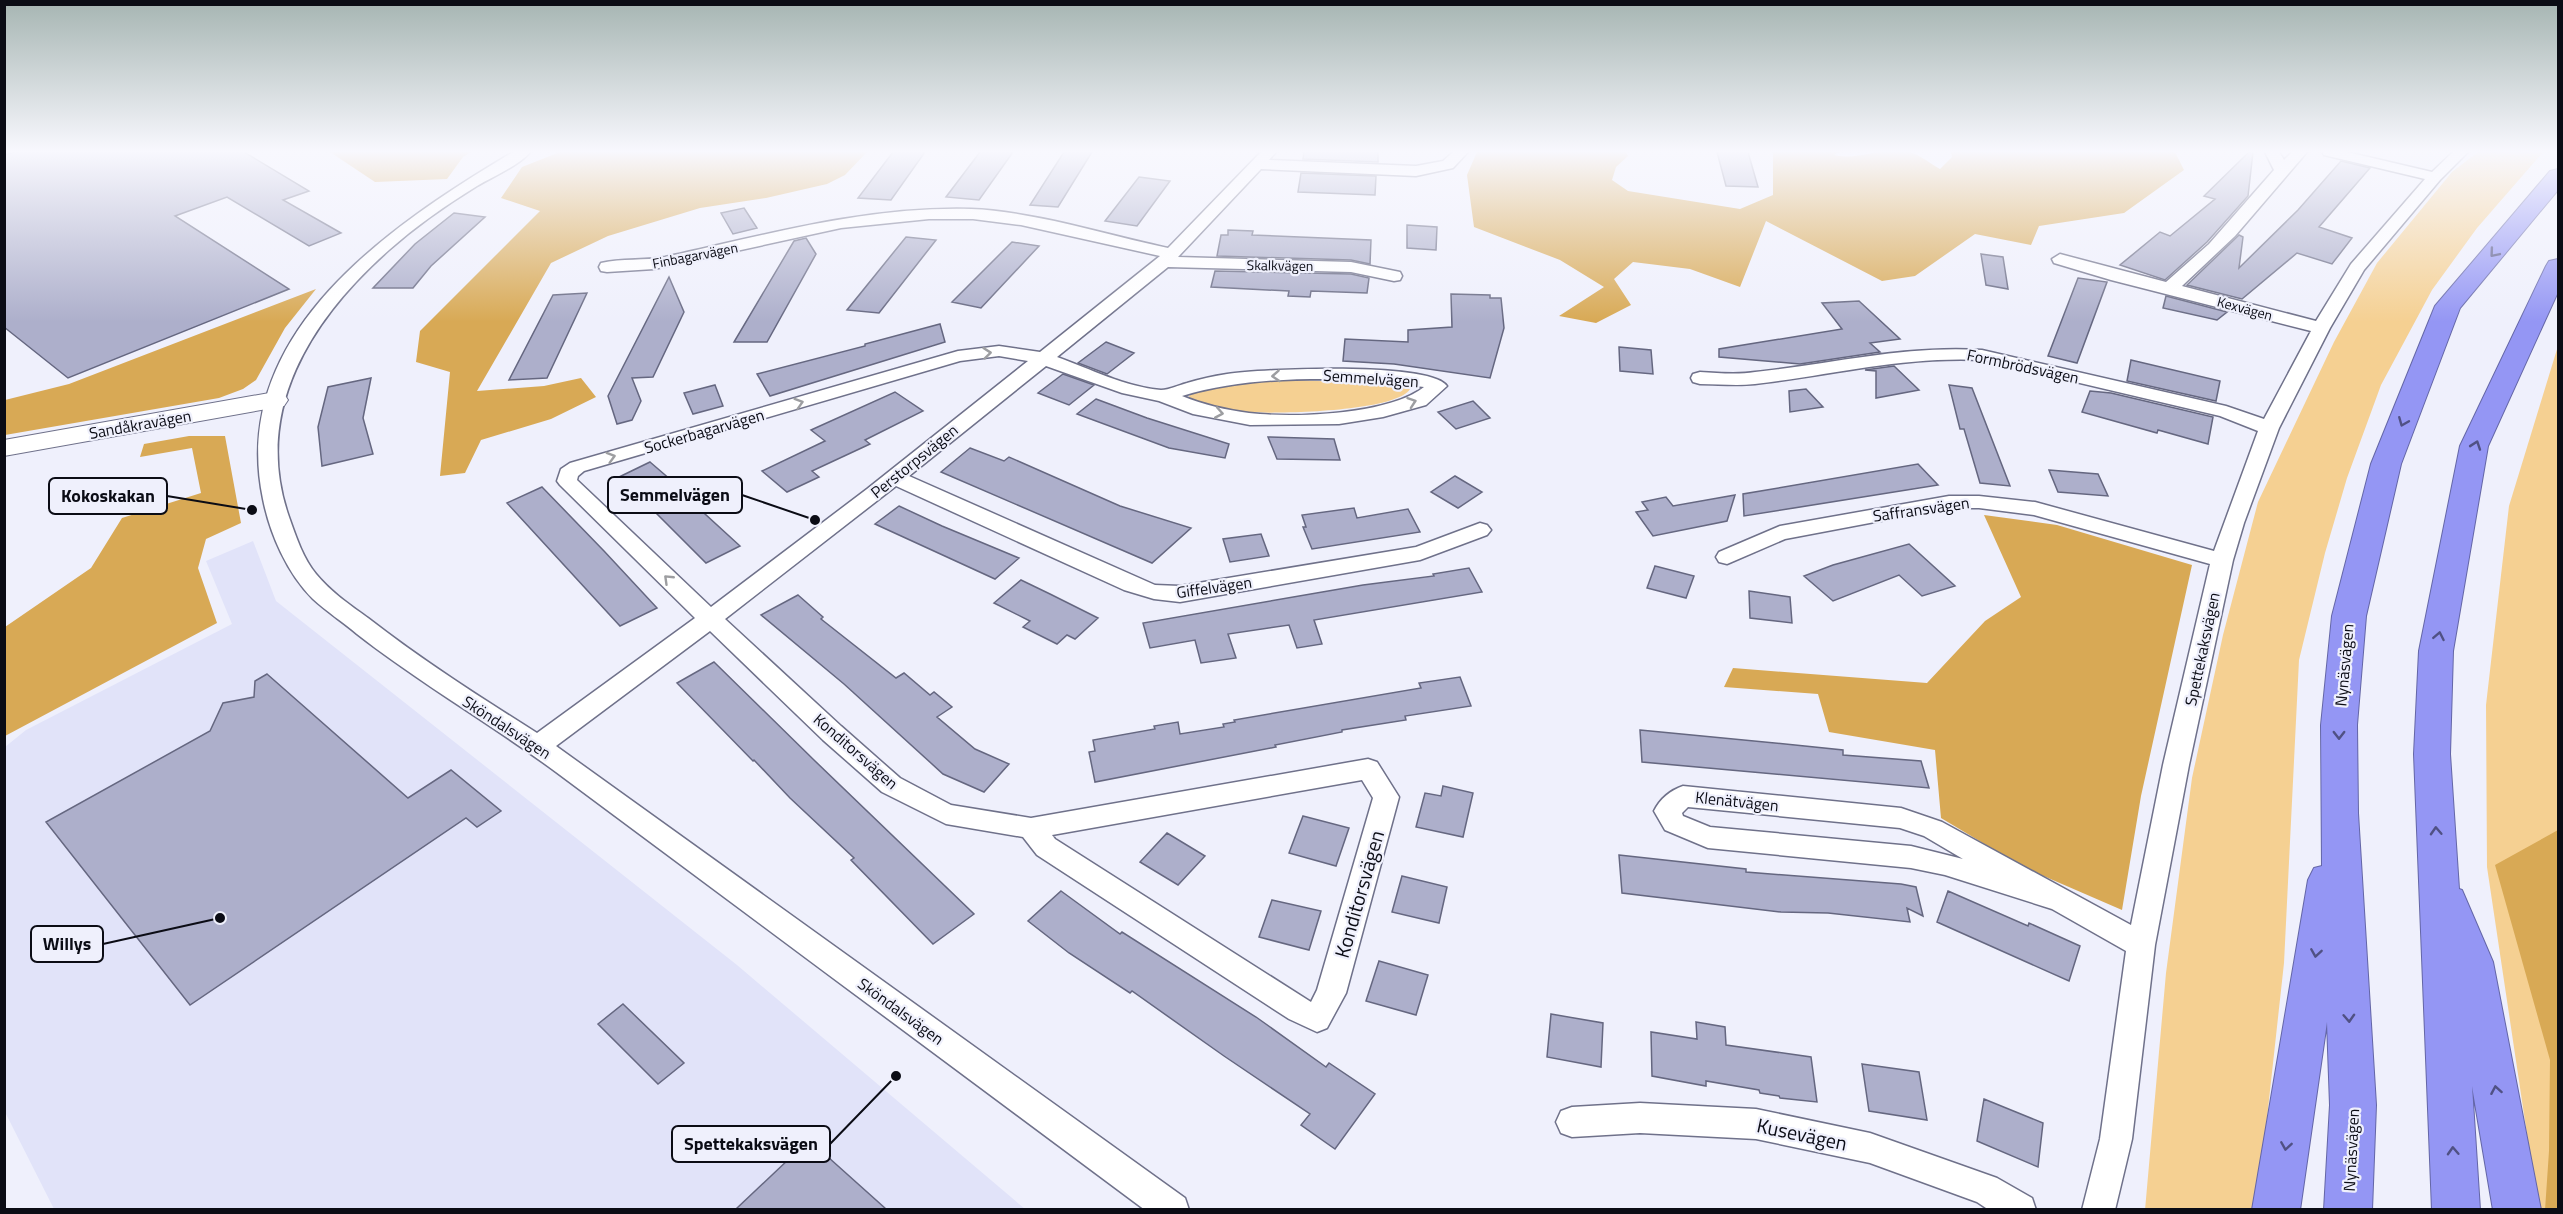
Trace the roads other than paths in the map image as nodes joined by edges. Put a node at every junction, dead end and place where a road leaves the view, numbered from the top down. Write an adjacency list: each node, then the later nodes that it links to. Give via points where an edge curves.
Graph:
1 (431, 209): 16 (street, Sköndalsvägen, via 358,268 337,291 302,338 281,378)
2 (1214, 209): 6 (street, Perstorpsvägen)
3 (2251, 209): 11 (street)
4 (2408, 209): 12 (street, Spettekaksvägen, via 2357,268)
5 (2531, 209): 25 (highway, Nynäsvägen, one-way to 25, via 2448,306 2386,464 2349,616 2339,725)
6 (1168, 258): 9 (street, Finbagarvägen, via 1022,220 929,214 841,223 654,264); 10 (street, Skalkvägen, via 1351,267); 13 (street, Perstorpsvägen)
7 (2060, 259): 11 (street, Kexvägen)
8 (2559, 266): 27 (highway, one-way to 8, via 2432,754 2436,651 2474,446)
9 (607, 267)
10 (1394, 276)
11 (2169, 288): 12 (street, Kexvägen)
12 (2321, 328): 17 (street, Spettekaksvägen)
13 (1042, 358): 15 (street, Semmelvägen, via 1129,389); 19 (street, Perstorpsvägen); 23 (street, Sockerbagarvägen, one-way to 13, via 567,481 568,473 577,467 958,356 999,351)
14 (1700, 378): 17 (street, Formbrödsvägen, via 1752,378 1907,354 1955,352 2226,412)
15 (1164, 396): 15 (street, Semmelvägen, one-way to 15, via 1200,410 1250,419 1299,420 1383,411 1419,401 1438,386 1421,380 1313,374 1246,378 1185,388)
16 (275, 400): 18 (street, Sandåkravägen); 24 (street, Sköndalsvägen, via 267,441 269,483 290,548 315,588 391,649)
17 (2270, 428): 22 (street, Spettekaksvägen, via 2244,489)
18 (4, 448)
19 (893, 477): 20 (street, Giffelvägen, via 1155,592 1180,594 1420,553); 23 (street, Perstorpsvägen)
20 (1480, 530)
21 (1727, 557): 22 (street, Saffransvägen, via 1780,533 1972,501 2035,509)
22 (2222, 560): 29 (street, Spettekaksvägen)
23 (710, 620): 24 (street, Perstorpsvägen); 26 (street, Konditorsvägen, via 729,633 891,785 946,814)
24 (538, 746): 31 (street, Sköndalsvägen)
25 (2338, 813): 34 (highway, one-way to 34); 35 (highway, Nynäsvägen, one-way to 35, via 2353,1105)
26 (1031, 828): 26 (street, Konditorsvägen, via 1047,847 1317,1019 1331,993 1386,797 1368,769)
27 (2439, 878): 36 (highway, one-way to 27); 37 (highway, one-way to 27, via 2472,962)
28 (2057, 899): 28 (street, Klenätvägen, via 1911,857 1708,837 1674,823 1667,811 1683,795 1901,818 1933,829); 29 (street, Klenätvägen)
29 (2141, 945): 33 (street, Spettekaksvägen, via 2116,1139)
30 (1572, 1122): 32 (street, Kusevägen, via 1640,1118 1756,1124 1870,1149 1986,1189)
31 (1162, 1205)
32 (2020, 1209)
33 (2098, 1209)
34 (2276, 1209)
35 (2348, 1209)
36 (2456, 1209)
37 (2517, 1209)

